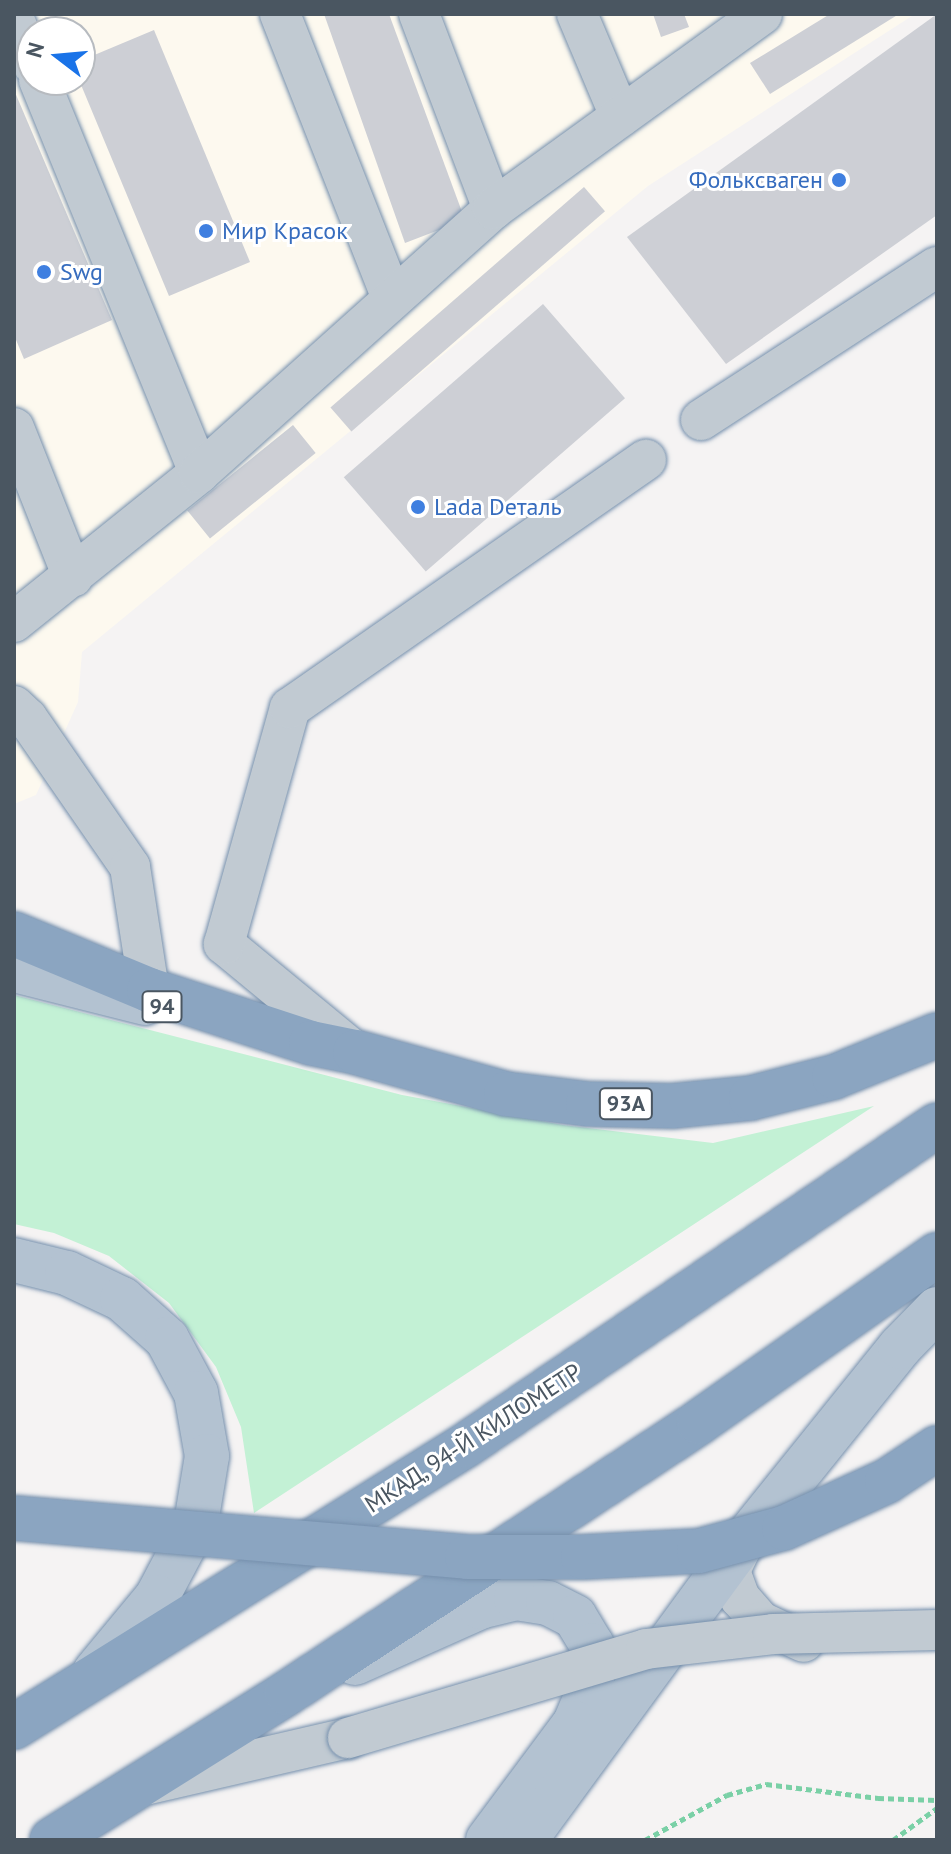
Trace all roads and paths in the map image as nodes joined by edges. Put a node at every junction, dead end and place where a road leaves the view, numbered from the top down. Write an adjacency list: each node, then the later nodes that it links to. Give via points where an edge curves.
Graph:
1 (280, 14): 9 (street)
2 (419, 14): 7 (street)
3 (577, 14): 6 (street)
4 (757, 15): 6 (street)
5 (46, 96): 13 (street)
6 (620, 116): 7 (street)
7 (493, 209): 9 (street)
8 (937, 267): 10 (street)
9 (392, 299): 13 (street)
10 (701, 420)
11 (14, 428): 14 (street)
12 (646, 460): 21 (street, via 290,708 224,944)
13 (199, 473): 14 (street)
14 (73, 577): 15 (street)
15 (14, 622)
16 (14, 706): 19 (street, via 130,867)
17 (14, 934): 19 (highway, 93A)
18 (14, 970): 19 (main road, 94)
19 (138, 994): 21 (highway, 93A)
20 (937, 1035): 21 (highway, 93A, via 834,1077 751,1098 672,1106 588,1104 506,1094)
21 (355, 1052)
22 (930, 1130): 33 (highway, МКАД, 94-Й КИЛОМЕТР, via 466,1445)
23 (937, 1255): 34 (highway, via 699,1422)
24 (14, 1260): 33 (main road, via 67,1273 122,1299 167,1339 196,1393 205,1444 196,1523 157,1597)
25 (937, 1309): 28 (main road, via 900,1347)
26 (937, 1448): 27 (highway, bridge, via 887,1481 784,1528 699,1551 467,1557)
27 (14, 1518)
28 (744, 1541): 30 (main road); 32 (street, via 730,1571 740,1598 761,1622)
29 (937, 1630): 36 (street, bridge, via 773,1634 646,1649 348,1738)
30 (677, 1631): 32 (street); 41 (main road)
31 (937, 1639): 32 (street)
32 (804, 1642)
33 (88, 1680): 35 (highway, МКАД, 94-Й КИЛОМЕТР)
34 (287, 1693): 36 (highway); 40 (main road, via 480,1607 516,1598 548,1603 575,1617 592,1645 592,1682 575,1723)
35 (14, 1727)
36 (126, 1794): 39 (highway)
37 (937, 1800): 42 (path, via 766,1784 727,1795)
38 (937, 1808): 43 (path)
39 (52, 1840)
40 (488, 1840)
41 (525, 1840)
42 (645, 1840)
43 (893, 1840)

